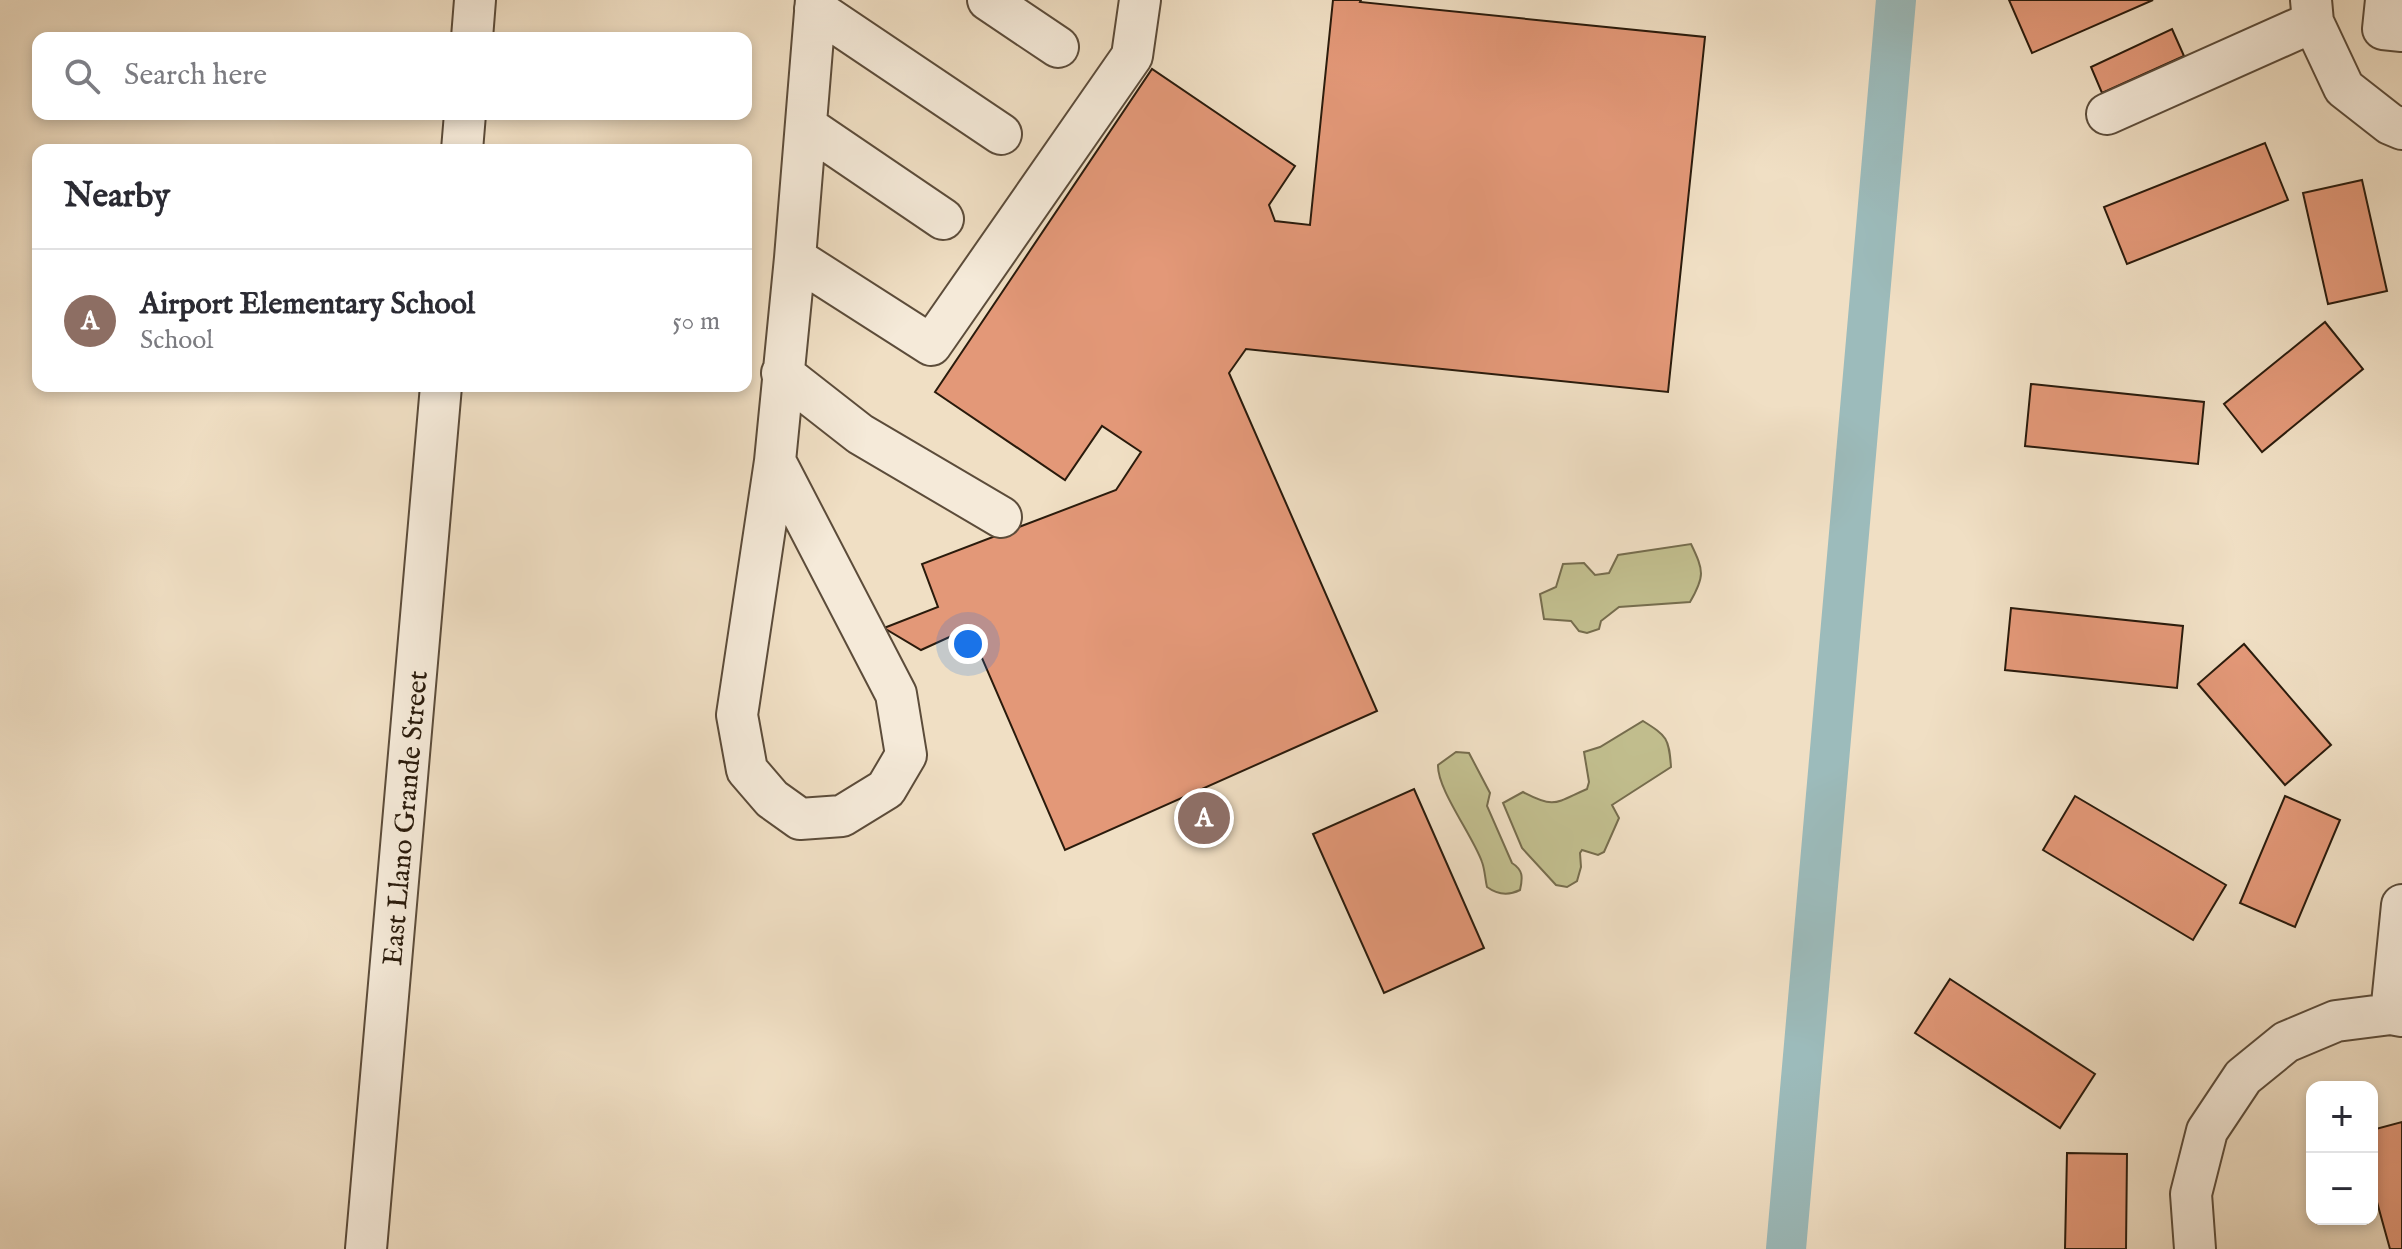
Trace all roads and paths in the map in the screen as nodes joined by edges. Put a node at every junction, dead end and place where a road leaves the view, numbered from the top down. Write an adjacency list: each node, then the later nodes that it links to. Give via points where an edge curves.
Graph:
1 (475, 0): 8 (street)
2 (988, 0): 9 (street)
3 (1140, 0): 17 (street, via 1132,56 931,345)
4 (2386, 0): 7 (street, via 2383,29)
5 (816, 5): 12 (street); 14 (street)
6 (2312, 11): 10 (street); 13 (street, via 2344,88)
7 (2402, 31)
8 (472, 32)
9 (1058, 47)
10 (2107, 114)
11 (464, 120): 15 (street)
12 (806, 126): 16 (street); 17 (street)
13 (2402, 129)
14 (1001, 134)
15 (462, 144)
16 (943, 219)
17 (795, 258): 18 (street)
18 (782, 373): 20 (street); 21 (street, via 860,434)
19 (440, 392): 24 (street, East Llano Grande Street)
20 (775, 461): 20 (street, via 737,715 747,770 772,799 800,819 842,816 886,789 906,755 896,694)
21 (1001, 517)
22 (2402, 905): 23 (street)
23 (2397, 1015): 25 (street, via 2336,1021 2286,1042 2243,1077 2207,1131 2191,1194)
24 (366, 1249)
25 (2195, 1249)

